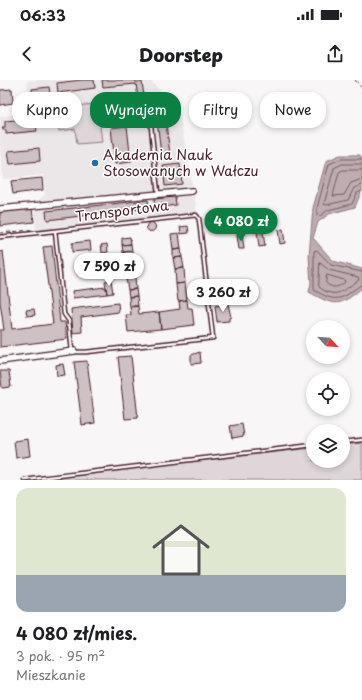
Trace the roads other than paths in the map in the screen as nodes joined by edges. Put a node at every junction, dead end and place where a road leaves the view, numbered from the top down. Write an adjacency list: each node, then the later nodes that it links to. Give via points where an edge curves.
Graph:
1 (151, 128): 3 (lane)
2 (192, 191): 3 (street)
3 (158, 194): 4 (street)
4 (0, 209)
5 (55, 231): 6 (lane, Transportowa); 7 (lane, via 64,314 69,321); 7 (lane, Transportowa, via 196,215 199,219 213,338)
6 (0, 237)
7 (73, 352): 8 (street, Transportowa)
8 (0, 361)
9 (362, 440): 10 (lane)
10 (350, 441)
11 (306, 446): 12 (lane)
12 (25, 480)

